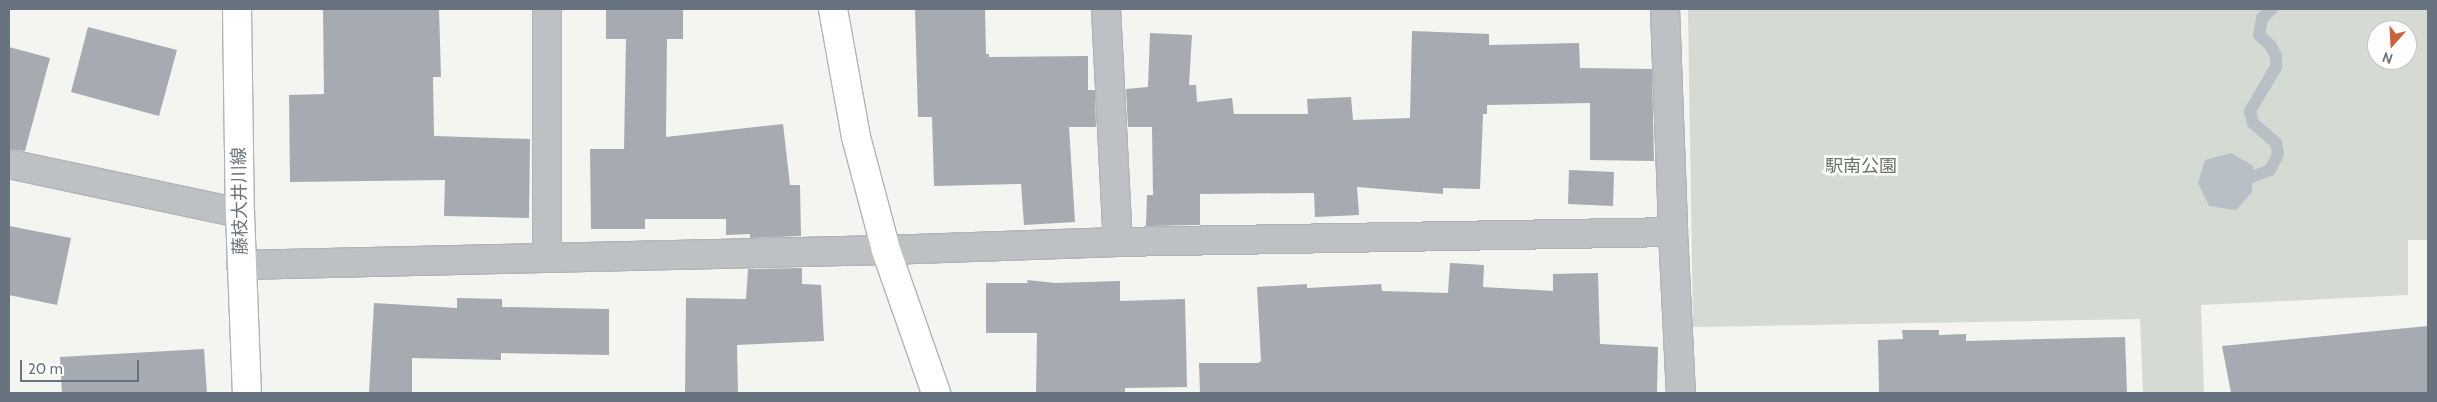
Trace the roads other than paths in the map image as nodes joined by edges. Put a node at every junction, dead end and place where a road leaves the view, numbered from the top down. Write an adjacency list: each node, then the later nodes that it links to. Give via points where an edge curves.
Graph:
1 (237, 9): 7 (street, 藤枝大井川線)
2 (547, 9): 11 (street)
3 (832, 9): 10 (street, via 856,137)
4 (1106, 9): 9 (street)
5 (1665, 9): 8 (street)
6 (9, 164): 7 (street)
7 (240, 213): 12 (street, 藤枝大井川線)
8 (1673, 232): 9 (street); 15 (street)
9 (1118, 242): 10 (street)
10 (886, 250): 11 (street); 14 (street)
11 (547, 258): 12 (street)
12 (241, 265): 13 (street, 藤枝大井川線)
13 (247, 393)
14 (936, 393)
15 (1681, 393)

